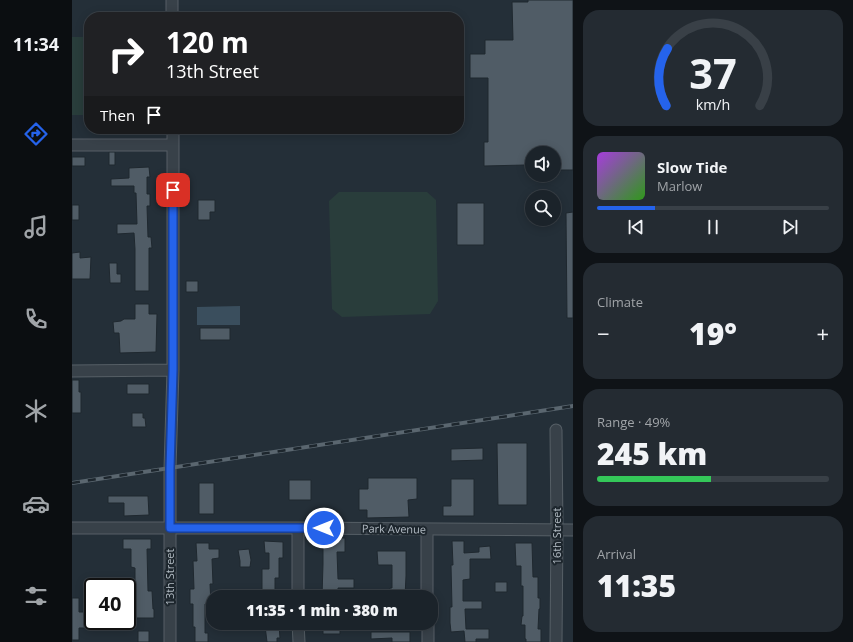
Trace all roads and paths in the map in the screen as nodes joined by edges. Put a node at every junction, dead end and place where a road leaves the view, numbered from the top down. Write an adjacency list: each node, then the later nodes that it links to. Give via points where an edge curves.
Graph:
1 (172, 0): 2 (street)
2 (172, 12)
3 (173, 134): 5 (street, 13th Street)
4 (72, 145): 5 (street)
5 (173, 145): 6 (street, 13th Street)
6 (173, 370): 7 (street); 10 (street, 13th Street)
7 (72, 371)
8 (556, 430): 13 (street, 16th Street)
9 (72, 528): 10 (street, Park Avenue)
10 (170, 528): 11 (street, Park Avenue); 19 (street, 13th Street)
11 (298, 528): 12 (street, Park Avenue); 15 (street)
12 (428, 529): 13 (street, Park Avenue); 16 (street)
13 (557, 529): 14 (street, Park Avenue); 22 (street, 16th Street)
14 (573, 530)
15 (298, 590)
16 (428, 590)
17 (298, 630): 20 (street)
18 (428, 630): 21 (street)
19 (170, 642)
20 (299, 642)
21 (428, 642)
22 (556, 642)

